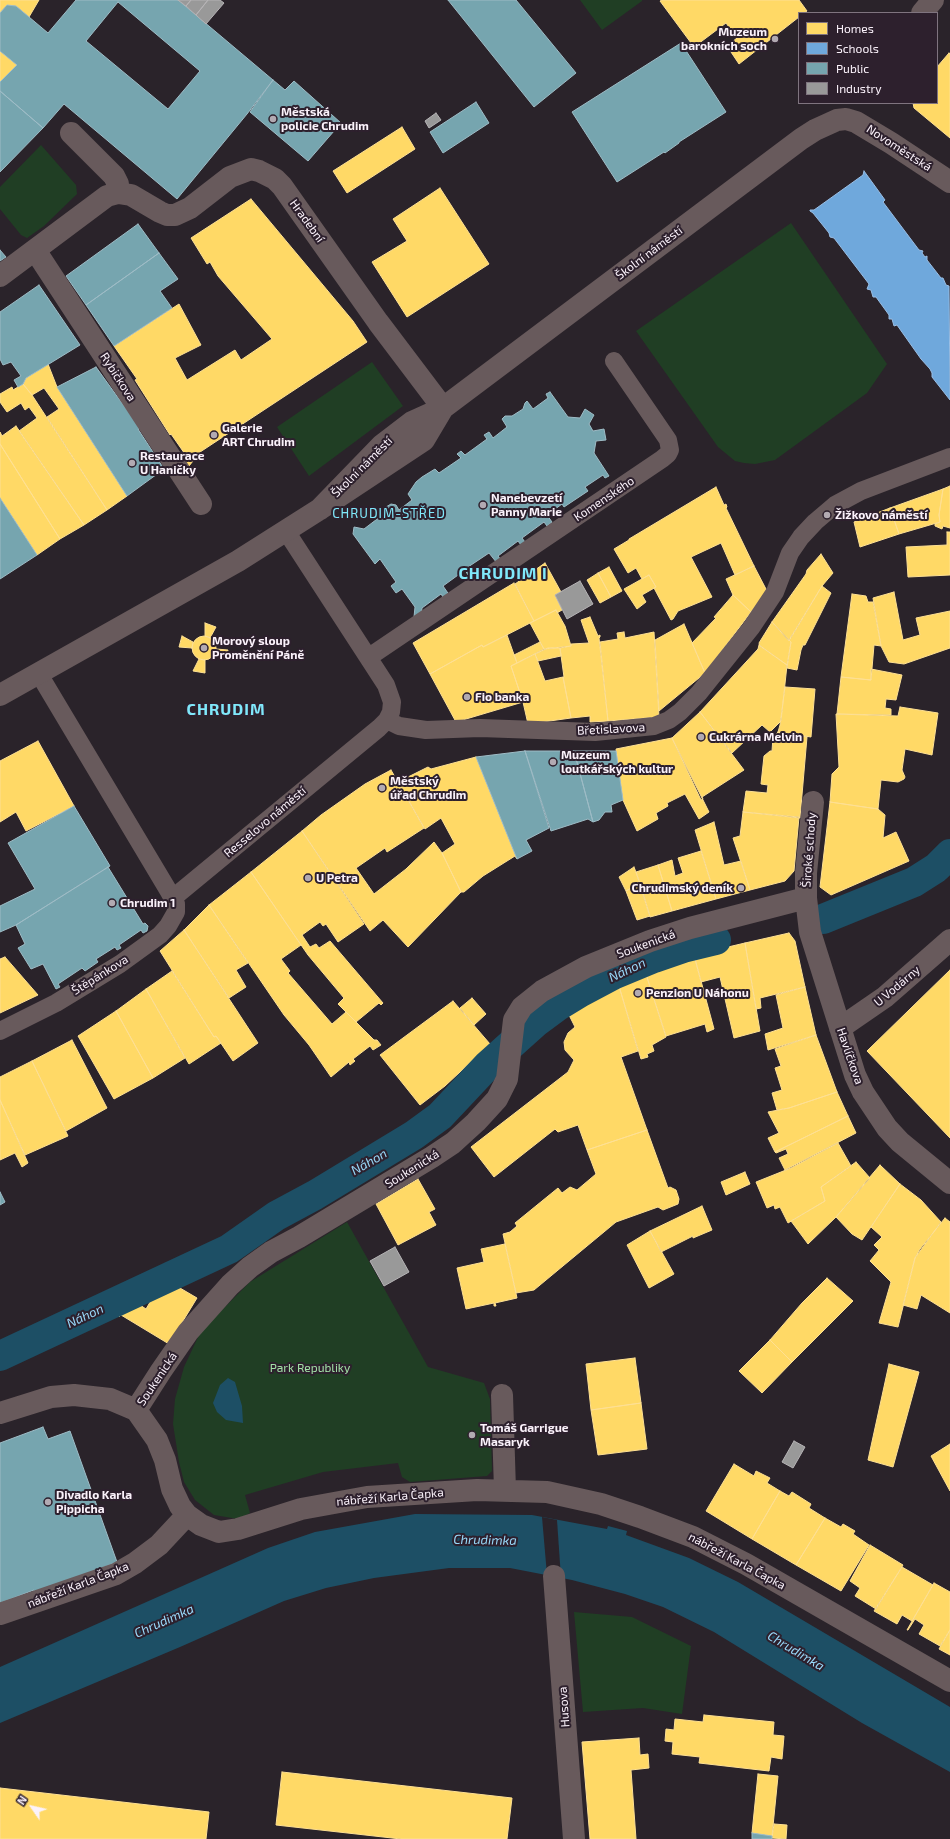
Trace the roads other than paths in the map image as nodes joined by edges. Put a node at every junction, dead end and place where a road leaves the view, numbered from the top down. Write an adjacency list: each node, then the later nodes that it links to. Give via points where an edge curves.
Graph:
1 (932, 0): 2 (street)
2 (923, 12)
3 (850, 111): 5 (street, Novoměstská, via 866,127); 10 (street, Školní náměstí, via 801,139)
4 (71, 133): 6 (street, via 114,176 118,184)
5 (950, 182)
6 (118, 193): 7 (street, via 107,196); 10 (street, Hradební, via 131,195 160,212 175,215 190,208 230,177 244,171 259,171 275,179 301,211 378,322)
7 (35, 250): 8 (street); 12 (street, Rybičkova)
8 (0, 276)
9 (614, 361): 14 (street, Komenského, via 668,440 668,454)
10 (443, 408): 13 (street, Školní náměstí, via 412,422 382,445 320,509)
11 (950, 457): 17 (street, Břetislavova, via 870,486 835,505 815,522 790,553 775,592 751,628 699,693 680,712 654,726 595,732 480,728 426,730 399,726)
12 (201, 504)
13 (286, 530): 14 (street); 15 (street, via 238,561)
14 (369, 657): 17 (street, via 390,696 392,707)
15 (39, 674): 16 (street); 19 (street)
16 (0, 695)
17 (387, 720): 19 (street, Resselovo náměstí)
18 (813, 802): 20 (street, Široké schody, via 806,872)
19 (173, 898): 23 (street, Štěpánkova, via 176,912 160,935 120,964 56,1003)
20 (806, 904): 22 (street, Havlíčkova, via 810,932); 26 (street, Soukenická, via 664,936 586,967 530,1001 517,1014 512,1026 507,1079 497,1099 476,1122 453,1143 250,1267 230,1285 188,1332)
21 (950, 940): 22 (street, U Vodárny, via 885,997)
22 (840, 1028): 24 (street, Havlíčkova, via 863,1092 875,1112 900,1142)
23 (0, 1030)
24 (950, 1183)
25 (502, 1394): 28 (street)
26 (136, 1410): 27 (street, Soukenická, via 110,1399 74,1395 51,1397); 29 (street, nábřeží Karla Čapka, via 157,1440 172,1490)
27 (0, 1413)
28 (505, 1490): 29 (street, nábřeží Karla Čapka, via 367,1497 301,1509 238,1529 220,1532 201,1525); 32 (street, nábřeží Karla Čapka, via 547,1492 577,1498 640,1517 693,1537 746,1564)
29 (187, 1515): 31 (street, nábřeží Karla Čapka, via 159,1545 116,1574)
30 (554, 1576): 33 (street, Husova)
31 (0, 1614)
32 (950, 1682)
33 (574, 1839)

